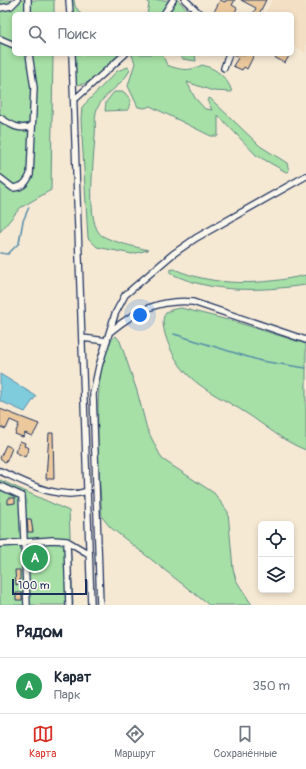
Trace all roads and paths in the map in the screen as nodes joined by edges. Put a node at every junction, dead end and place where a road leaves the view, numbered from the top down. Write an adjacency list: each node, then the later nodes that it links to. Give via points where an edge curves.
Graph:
1 (17, 0): 6 (street, via 10,6)
2 (28, 0): 7 (street)
3 (69, 0): 8 (street)
4 (173, 0): 9 (street)
5 (186, 0): 10 (street)
6 (0, 8)
7 (28, 12)
8 (70, 12)
9 (165, 12)
10 (198, 12)
11 (0, 39): 12 (street)
12 (12, 44)
13 (29, 56): 20 (street, via 34,88)
14 (72, 56): 18 (street)
15 (123, 56): 18 (street)
16 (228, 56): 17 (street)
17 (224, 68)
18 (74, 100): 24 (street)
19 (0, 118): 20 (street, via 18,128)
20 (32, 126): 22 (street, via 31,166 26,183 13,188)
21 (306, 176): 23 (street, via 196,238 173,254 124,295 118,305)
22 (0, 178)
23 (110, 333): 25 (street, via 124,320 153,305 179,301 193,302); 26 (street)
24 (82, 338): 26 (street); 29 (street)
25 (306, 340)
26 (107, 341): 37 (street, via 93,394)
27 (0, 471): 29 (street, via 51,492 66,495)
28 (0, 486): 31 (street, via 22,496)
29 (88, 491): 33 (street)
30 (67, 541): 31 (street); 33 (street); 35 (street)
31 (24, 543): 32 (street); 34 (street)
32 (0, 544)
33 (89, 554): 36 (street)
34 (27, 605)
35 (69, 605)
36 (91, 605)
37 (100, 605)

